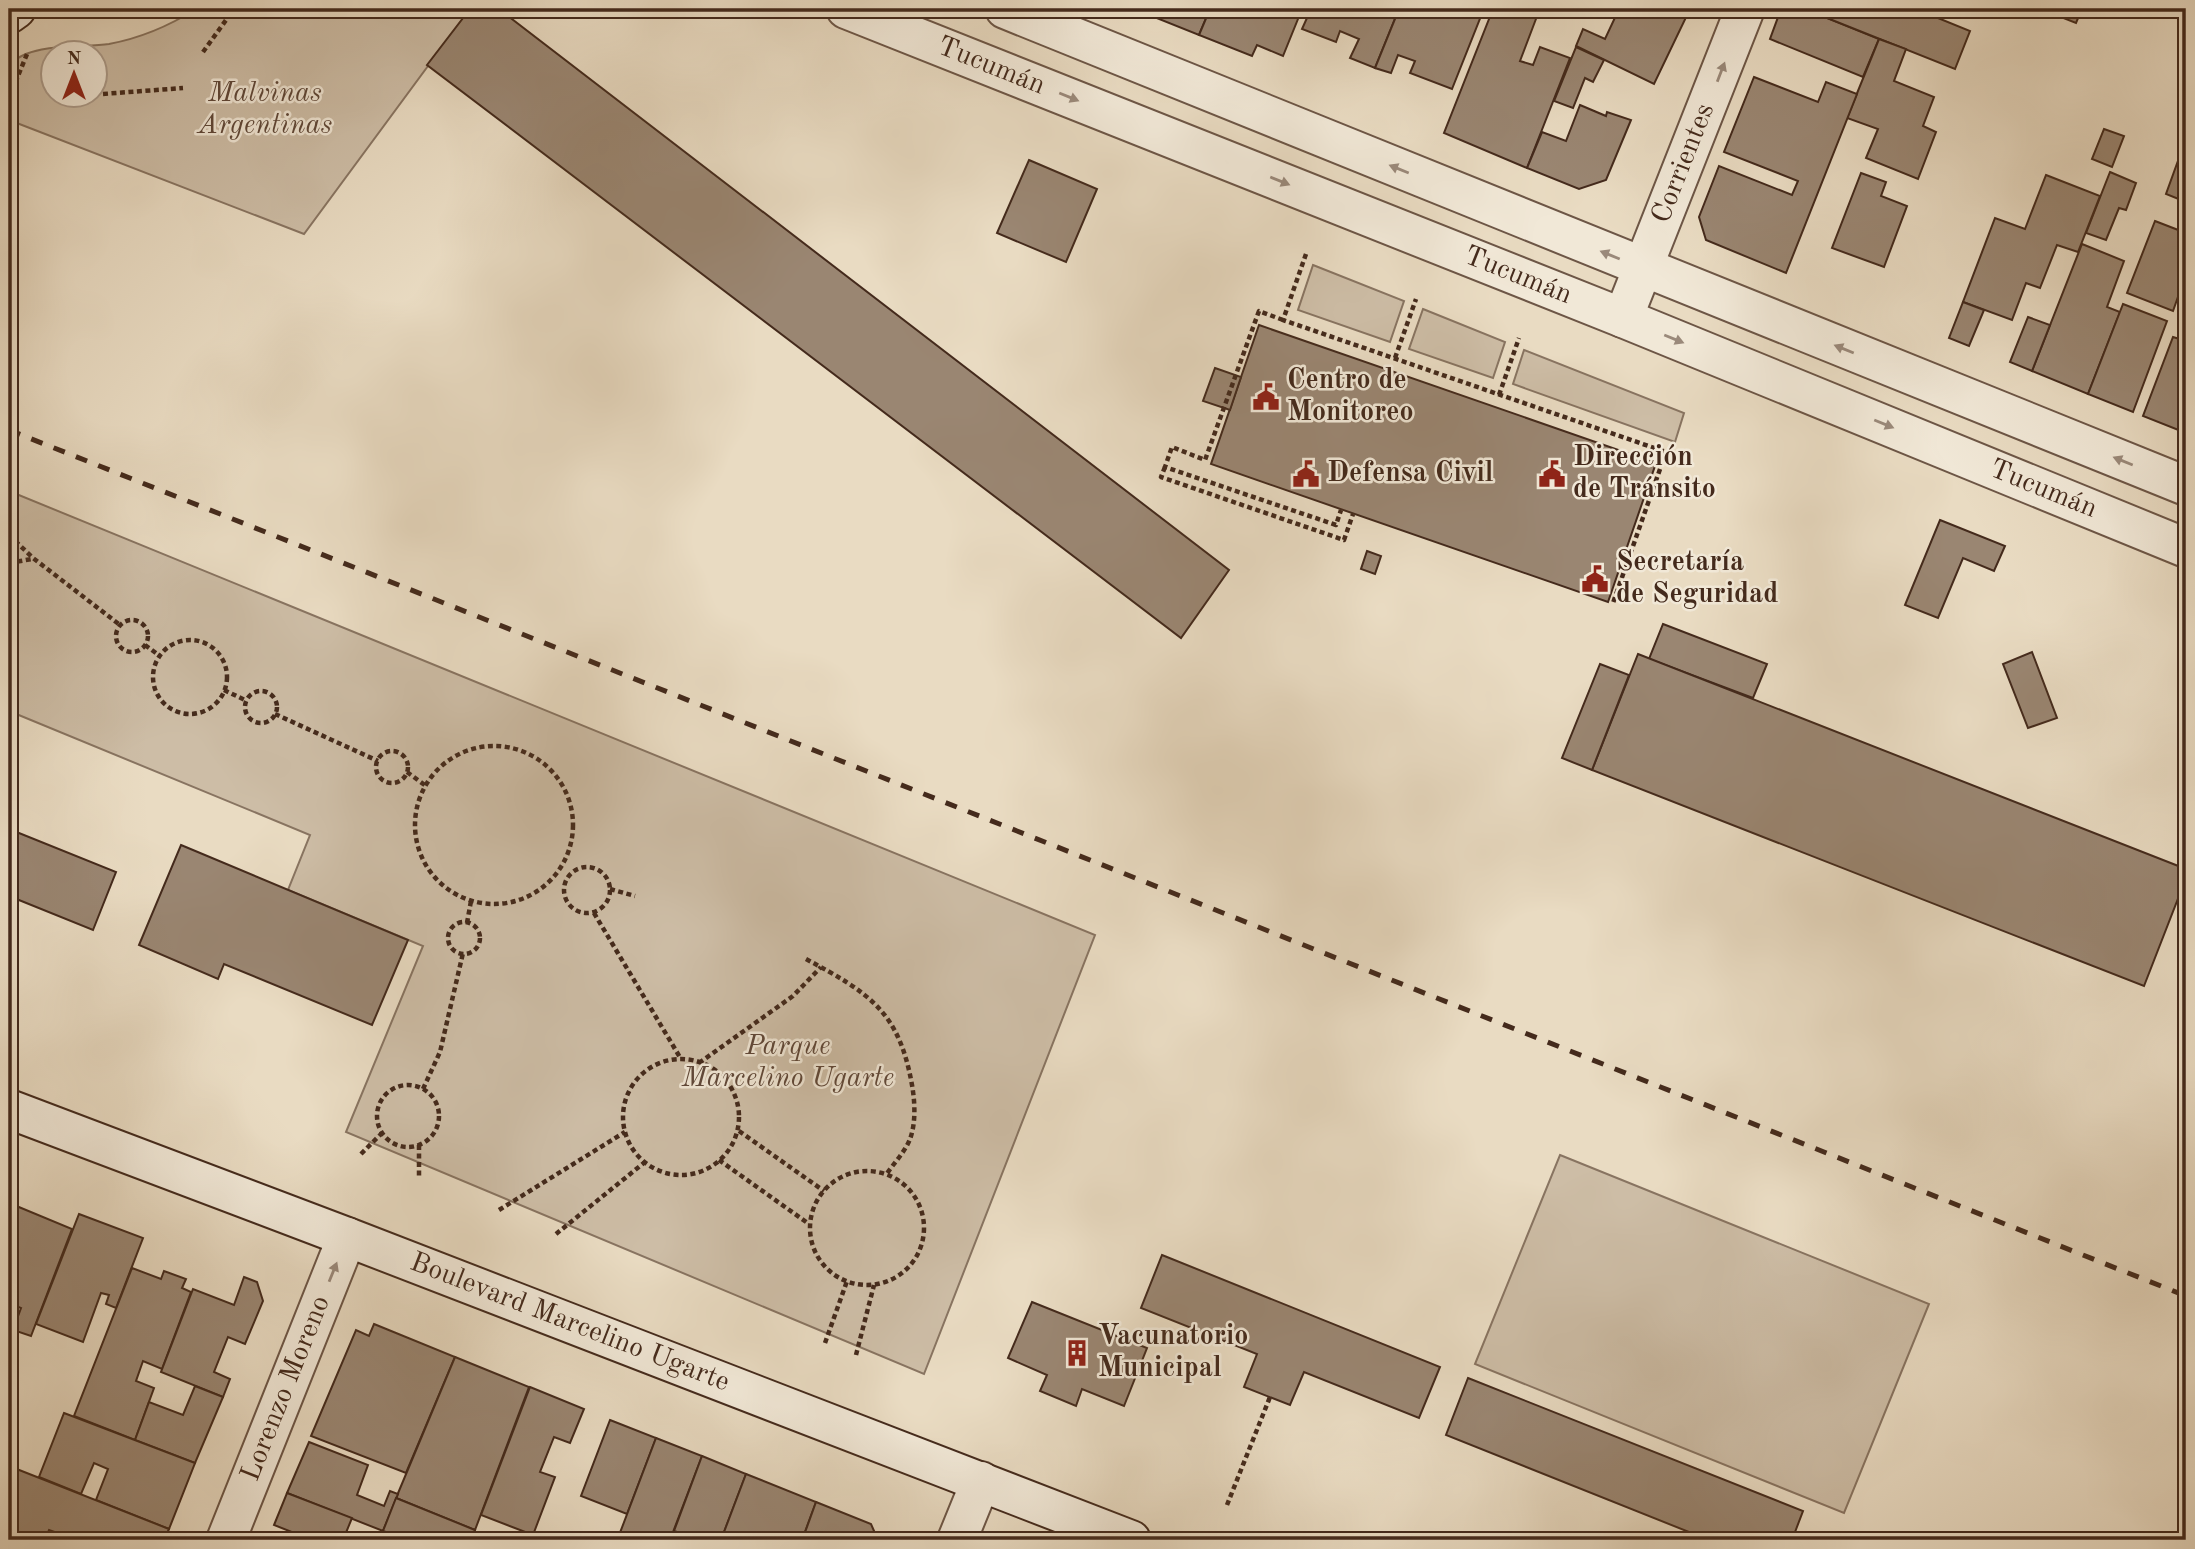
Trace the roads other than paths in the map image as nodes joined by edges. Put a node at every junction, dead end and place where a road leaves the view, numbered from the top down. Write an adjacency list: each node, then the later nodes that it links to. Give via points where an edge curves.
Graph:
1 (16, 9): 5 (street)
2 (846, 9): 6 (street, Tucumán)
3 (1005, 9): 7 (street, Tucumán, one-way to 3)
4 (1745, 9): 7 (street, Corrientes, one-way to 4)
5 (9, 14)
6 (902, 19): 8 (street, Tucumán, one-way to 8)
7 (1644, 269): 8 (street, Corrientes); 9 (street, Tucumán, one-way to 7)
8 (1623, 318): 10 (street, Tucumán, one-way to 10)
9 (2186, 486)
10 (2186, 548)
11 (9, 1109): 12 (street, Boulevard Marcelino Ugarte)
12 (347, 1237): 13 (street, Boulevard Marcelino Ugarte); 14 (street, Lorenzo Moreno, one-way to 12)
13 (981, 1481): 15 (street); 16 (street, Boulevard Marcelino Ugarte)
14 (226, 1540)
15 (957, 1540)
16 (1130, 1540)

